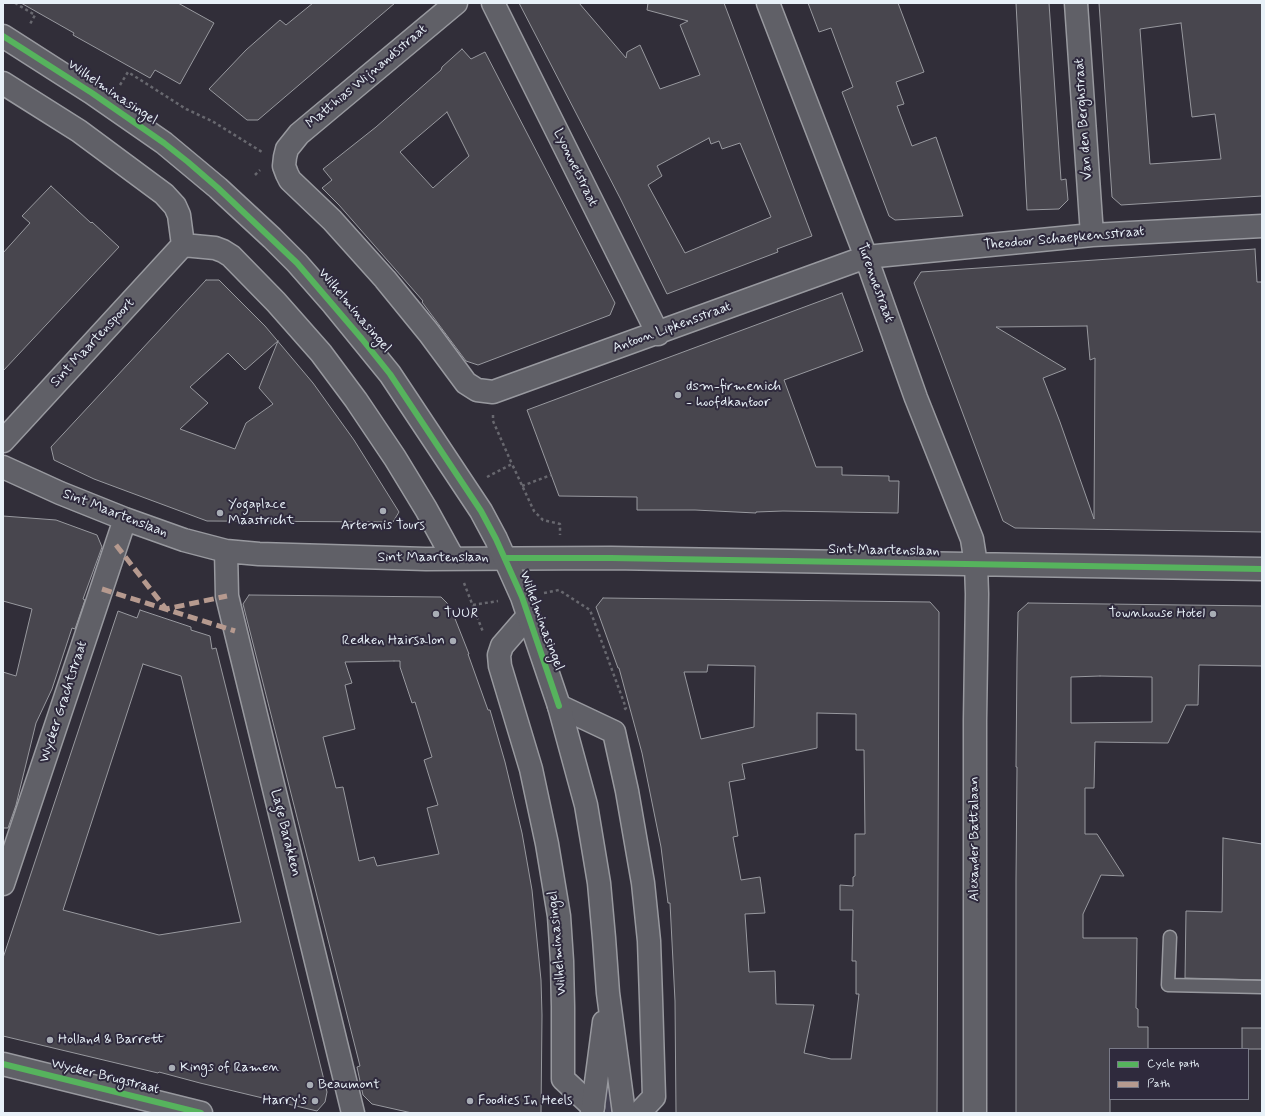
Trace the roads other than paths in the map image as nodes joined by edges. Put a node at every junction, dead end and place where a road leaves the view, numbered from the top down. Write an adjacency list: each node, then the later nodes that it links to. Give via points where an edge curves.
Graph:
1 (456, 3): 12 (street, Matthias Wijnandsstraat, via 299,134 287,148 284,166 290,180 332,220 385,279 466,383)
2 (493, 3): 11 (street, Lyonnetstraat)
3 (768, 3): 10 (street, Turennestraat)
4 (1076, 3): 8 (street, Van den Berghstraat)
5 (3, 36): 18 (street, Wilhelminasingel, via 164,143 218,188 297,263 390,374 481,510)
6 (3, 83): 9 (street, via 79,131 164,194 179,215)
7 (1262, 226): 8 (street, Theodoor Schaepkensstraat)
8 (1092, 235): 10 (street, Theodoor Schaepkensstraat)
9 (183, 245): 13 (street, Sint Maartenspoort); 17 (street, via 215,248 231,256 321,353 395,458)
10 (866, 257): 11 (street, Antoon Lipkensstraat); 19 (street, Turennestraat, via 916,398 972,539)
11 (658, 334): 12 (street, Antoon Lipkensstraat)
12 (485, 391)
13 (3, 441)
14 (3, 467): 15 (street, Sint Maartenslaan, via 60,494)
15 (125, 519): 16 (street, Sint Maartenslaan, via 184,540); 23 (street, Wycker Grachtstraat)
16 (226, 551): 17 (street, Sint Maartenslaan, via 313,556); 30 (street, Lage Barakken, via 227,596)
17 (453, 558): 18 (street, Sint Maartenslaan)
18 (505, 558): 19 (street, Sint Maartenslaan); 21 (street, Wilhelminasingel)
19 (976, 564): 20 (street, Sint Maartenslaan); 33 (street, Alexander Battalaan)
20 (1262, 568)
21 (528, 616): 22 (street, Wilhelminasingel); 28 (street, Wilhelminasingel, via 502,646 499,655 500,666 531,769 559,916 563,1079)
22 (559, 706): 26 (street, Wilhelminasingel, via 591,834 602,909); 32 (street, via 614,732 627,791 643,883 652,999 654,1097)
23 (3, 884)
24 (1170, 937): 25 (lane, via 1168,985)
25 (1262, 987)
26 (608, 993): 28 (street, Wilhelminasingel); 31 (street, Wilhelminasingel)
27 (3, 1064): 29 (street, Wycker Brugstraat)
28 (592, 1110)
29 (201, 1113)
30 (353, 1113)
31 (624, 1113)
32 (639, 1113)
33 (975, 1113)

